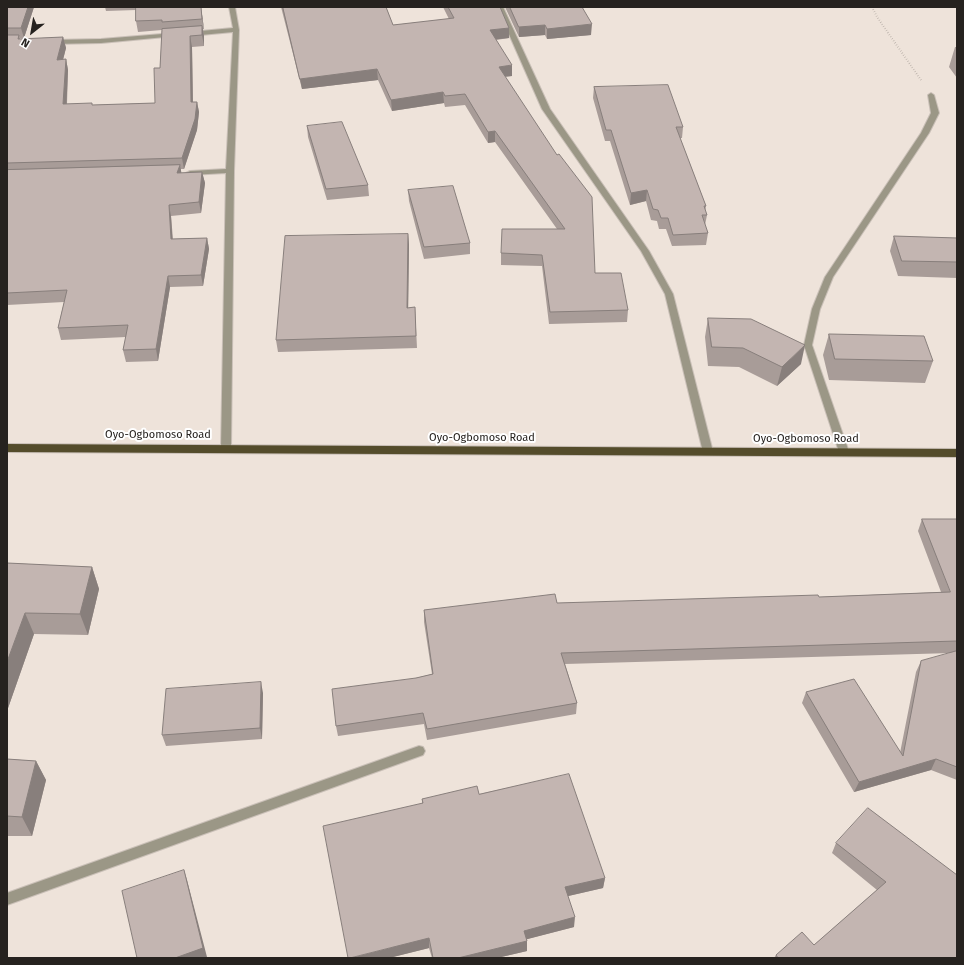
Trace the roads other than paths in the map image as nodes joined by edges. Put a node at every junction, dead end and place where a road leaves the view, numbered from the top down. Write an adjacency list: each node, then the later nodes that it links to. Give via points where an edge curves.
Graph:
1 (232, 7): 3 (street)
2 (500, 7): 10 (street, via 546,110 645,251 669,294)
3 (236, 30): 4 (street, via 101,41); 6 (street)
4 (46, 42)
5 (931, 95): 11 (street, via 935,113 925,133 829,277 816,309 808,345)
6 (230, 172): 7 (street); 9 (street)
7 (182, 173)
8 (7, 448): 9 (highway, Oyo-Ogbomoso Road)
9 (226, 449): 10 (highway, Oyo-Ogbomoso Road)
10 (708, 452): 11 (highway, Oyo-Ogbomoso Road)
11 (844, 452): 12 (highway, Oyo-Ogbomoso Road)
12 (957, 453)
13 (419, 751): 14 (street)
14 (7, 899)

